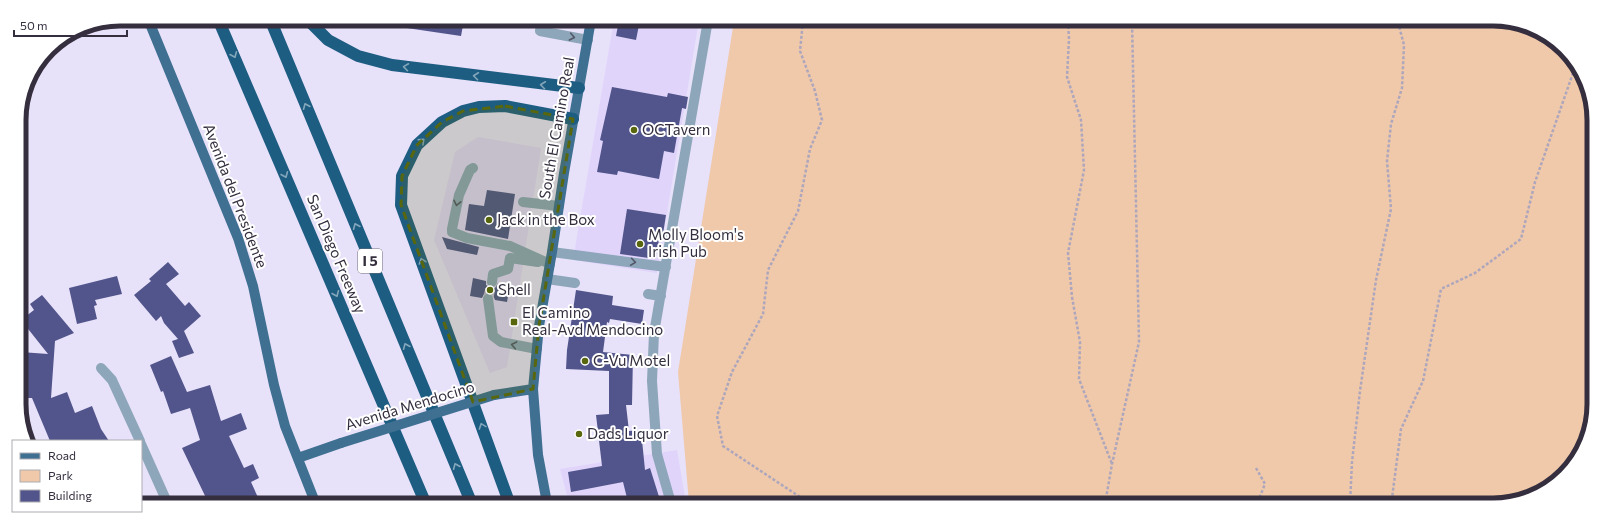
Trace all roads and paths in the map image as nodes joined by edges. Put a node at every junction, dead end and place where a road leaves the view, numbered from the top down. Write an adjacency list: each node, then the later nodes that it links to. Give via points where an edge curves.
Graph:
1 (151, 26): 33 (main road, Avenida del Presidente, via 238,238 253,286 285,426)
2 (221, 26): 34 (highway, San Diego Freeway, one-way to 34)
3 (273, 26): 41 (highway, San Diego Freeway / I 5, one-way to 3)
4 (313, 26): 14 (highway, one-way to 4, via 392,65 358,56 328,40)
5 (541, 26): 12 (street, one-way to 12, via 540,31)
6 (590, 26): 12 (main road, South El Camino Real)
7 (707, 26): 21 (street)
8 (802, 26): 45 (path, via 800,51 815,91 822,120 810,149 798,211 768,270 764,314 732,372 717,416 723,446)
9 (1068, 26): 35 (path, via 1066,77 1081,120 1084,170 1068,253 1080,342 1079,379)
10 (1132, 26): 35 (path, via 1140,342)
11 (1399, 26): 48 (path, via 1404,45 1402,88 1391,124 1387,161 1391,208 1376,280 1360,391)
12 (588, 40): 14 (main road, South El Camino Real)
13 (1573, 72): 49 (path, via 1535,182 1521,239 1475,273 1442,288 1424,382 1401,430)
14 (579, 88): 15 (main road, South El Camino Real)
15 (573, 119): 18 (main road, South El Camino Real); 42 (highway, one-way to 15, via 401,205 402,176 417,145 442,122 462,111 479,107 505,106)
16 (473, 168): 20 (street, one-way to 20, via 459,195 452,232 467,238 510,246)
17 (523, 202): 18 (street)
18 (559, 206): 19 (main road, South El Camino Real)
19 (552, 252): 20 (main road, South El Camino Real); 21 (street, one-way to 21)
20 (550, 264): 22 (main road, South El Camino Real); 23 (street, via 510,258 508,269 493,274)
21 (666, 267): 26 (street)
22 (547, 279): 24 (street); 28 (main road, South El Camino Real)
23 (492, 282)
24 (575, 283)
25 (648, 294): 26 (street)
26 (661, 296): 44 (street, via 654,333 652,381 657,454)
27 (488, 299): 28 (street, one-way to 27, via 501,342 493,336)
28 (536, 349): 30 (main road, South El Camino Real)
29 (101, 368): 31 (street, via 112,380)
30 (532, 389): 33 (main road, Avenida Mendocino, bridge, via 494,395); 43 (main road, South El Camino Real, via 538,455)
31 (140, 440)
32 (142, 446): 37 (street)
33 (298, 458): 38 (main road, Avenida del Presidente)
34 (406, 458): 39 (highway); 40 (highway, San Diego Freeway)
35 (1112, 464): 46 (path)
36 (1256, 468): 47 (path, via 1265,484)
37 (165, 498)
38 (313, 498)
39 (418, 498)
40 (423, 498)
41 (469, 498)
42 (508, 498)
43 (546, 498)
44 (670, 498)
45 (801, 498)
46 (1106, 498)
47 (1260, 498)
48 (1350, 498)
49 (1392, 498)

